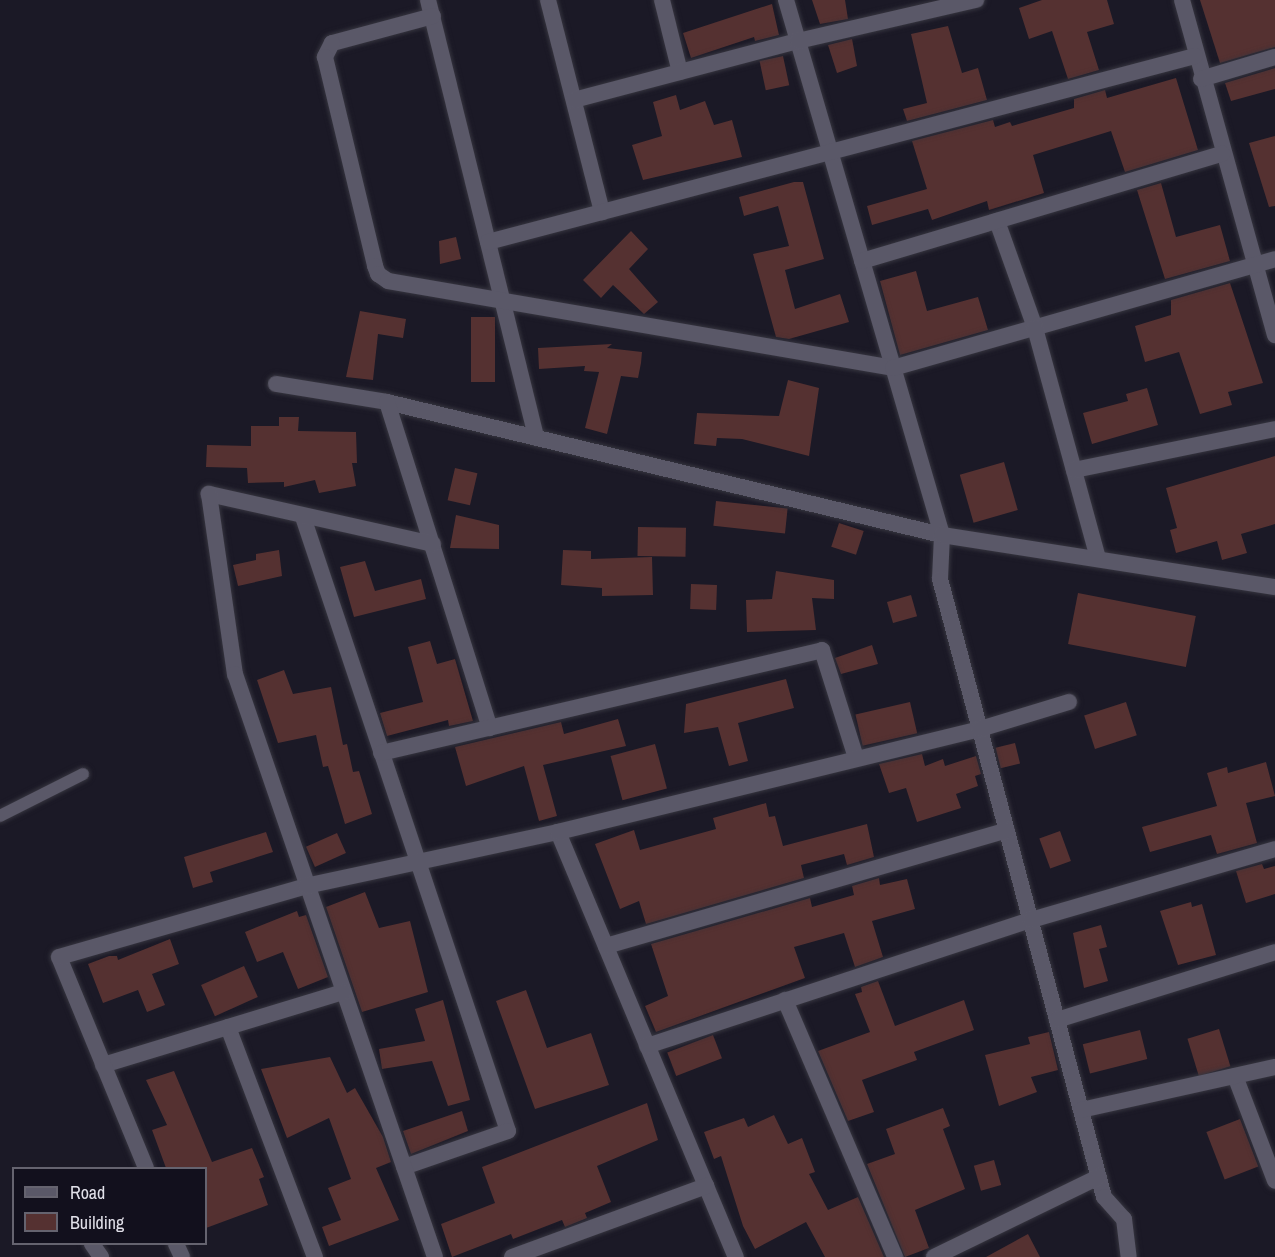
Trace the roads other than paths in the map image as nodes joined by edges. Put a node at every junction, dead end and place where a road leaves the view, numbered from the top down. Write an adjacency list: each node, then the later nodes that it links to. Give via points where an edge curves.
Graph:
1 (548, 0): 13 (street)
2 (662, 0): 11 (street)
3 (786, 0): 8 (street)
4 (976, 0): 6 (street)
5 (1182, 0): 9 (street)
6 (916, 7): 8 (street)
7 (431, 8): 18 (street); 22 (street, via 332,44 325,57 375,266 388,281)
8 (798, 41): 11 (street); 14 (street)
9 (1195, 56): 12 (street); 14 (street)
10 (1275, 57): 12 (street)
11 (680, 72): 13 (street)
12 (1201, 79): 15 (street)
13 (574, 100): 16 (street)
14 (830, 153): 16 (street); 20 (street)
15 (1222, 154): 17 (street); 21 (street)
16 (602, 212): 18 (street)
17 (997, 221): 20 (street); 23 (street)
18 (488, 242): 22 (street)
19 (1275, 259): 21 (street)
20 (862, 261): 25 (street)
21 (1255, 266): 23 (street); 24 (street)
22 (504, 304): 25 (street); 29 (street)
23 (1035, 328): 25 (street); 30 (street)
24 (1275, 335)
25 (893, 368): 32 (street)
26 (276, 384): 27 (street)
27 (387, 402): 29 (street); 33 (street)
28 (1275, 429): 30 (street)
29 (536, 438): 32 (street)
30 (1074, 471): 34 (street)
31 (303, 517): 33 (street); 39 (street); 47 (street, via 209,494 235,674)
32 (942, 535): 34 (street); 38 (street, via 940,579)
33 (432, 544): 37 (street)
34 (1098, 559): 35 (street)
35 (1275, 588)
36 (1069, 702): 38 (street)
37 (490, 728): 39 (street); 40 (street, via 822,650)
38 (980, 729): 40 (street); 43 (street)
39 (381, 753): 46 (street)
40 (856, 758): 44 (street)
41 (83, 774): 42 (lane)
42 (0, 816)
43 (1007, 830): 48 (street); 49 (street)
44 (558, 832): 46 (street); 49 (street)
45 (1275, 849): 48 (street)
46 (420, 861): 47 (street); 61 (street, via 508,1131)
47 (306, 886): 51 (street); 56 (street, via 59,957)
48 (1030, 920): 52 (street); 53 (street)
49 (606, 946): 55 (street)
50 (1275, 952): 53 (street)
51 (343, 992): 54 (street); 61 (street)
52 (785, 1000): 55 (street); 70 (street)
53 (1057, 1020): 59 (street)
54 (228, 1027): 56 (street); 66 (street)
55 (647, 1046): 64 (street)
56 (103, 1065): 60 (street)
57 (1275, 1067): 58 (street)
58 (1235, 1076): 59 (street); 63 (street)
59 (1081, 1110): 62 (street)
60 (146, 1167)
61 (404, 1167): 67 (street)
62 (1099, 1177): 65 (street); 72 (street, via 1104,1197 1124,1219)
63 (1275, 1181)
64 (706, 1186): 68 (street); 69 (street)
65 (959, 1251): 71 (street)
66 (315, 1257)
67 (435, 1257)
68 (512, 1257)
69 (736, 1257)
70 (895, 1257)
71 (934, 1257)
72 (1129, 1257)

